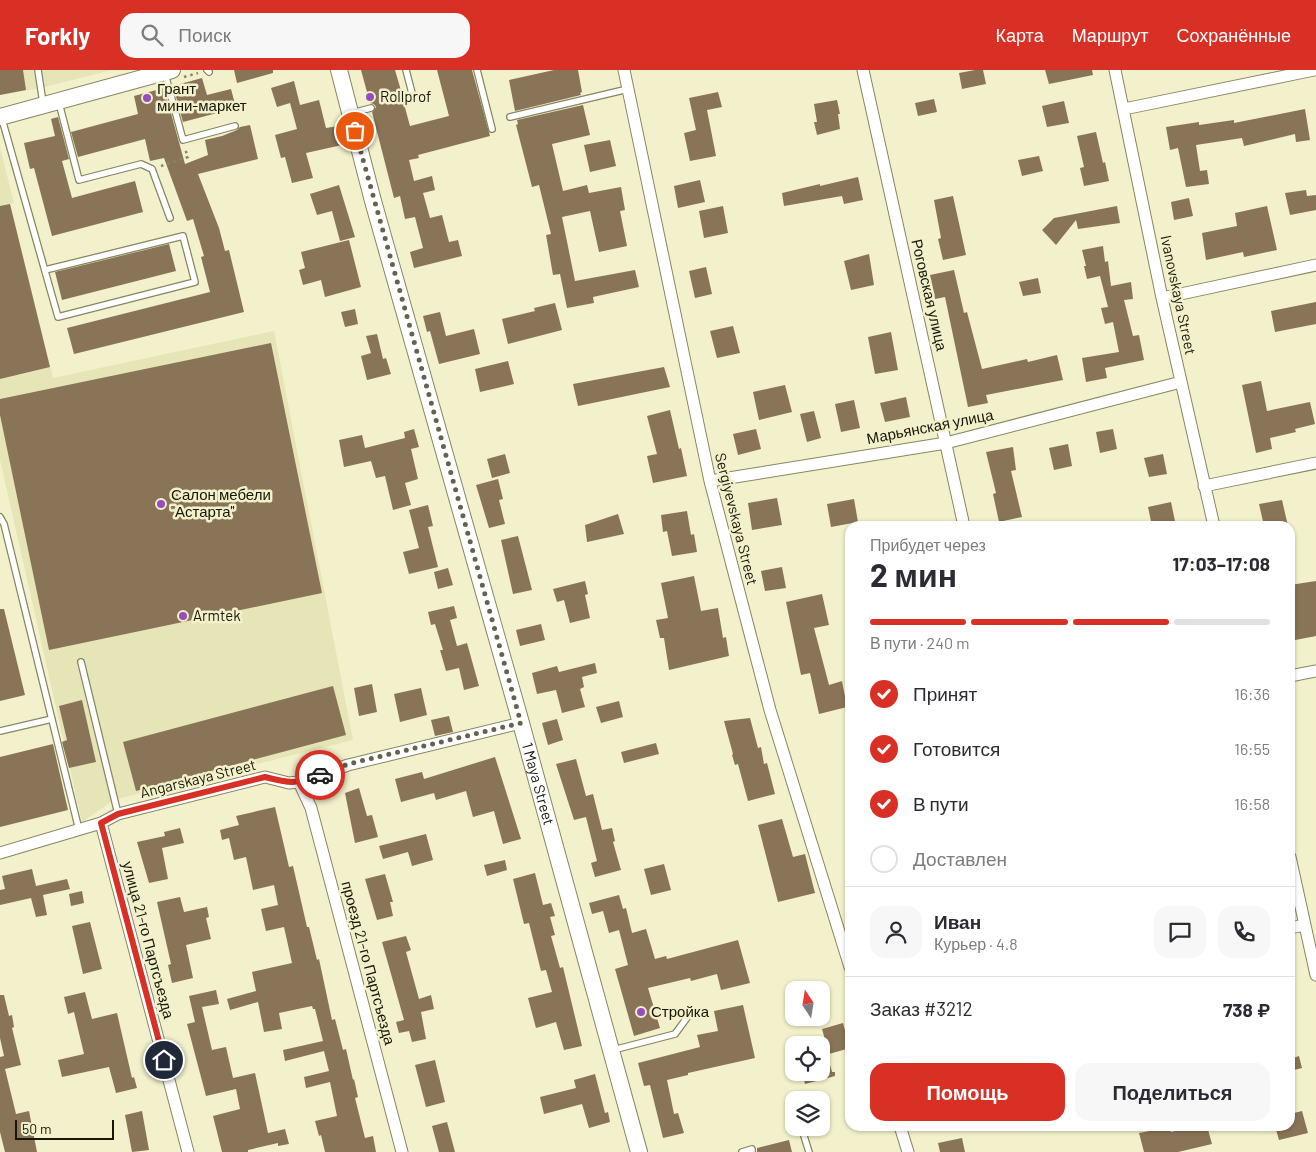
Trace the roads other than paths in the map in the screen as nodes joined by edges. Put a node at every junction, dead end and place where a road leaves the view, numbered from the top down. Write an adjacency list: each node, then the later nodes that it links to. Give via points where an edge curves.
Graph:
1 (38, 70): 12 (lane)
2 (339, 70): 15 (street, 1 Maya Street)
3 (406, 70): 11 (lane, via 413,97)
4 (477, 70): 19 (lane)
5 (624, 70): 10 (street, Sergiyevskaya Street)
6 (863, 70): 25 (street, Роговская улица)
7 (1115, 70): 14 (street, Ivanovskaya Street)
8 (1314, 70): 14 (street)
9 (168, 75): 12 (street, via 132,78); 18 (lane, via 183,140)
10 (628, 89): 17 (lane); 27 (street, Sergiyevskaya Street)
11 (403, 99)
12 (51, 103): 16 (street); 20 (lane, via 79,180 140,164 152,169)
13 (371, 108): 15 (lane)
14 (1124, 109): 23 (street, Ivanovskaya Street)
15 (350, 114): 36 (street, 1 Maya Street)
16 (1, 117): 22 (lane)
17 (510, 117)
18 (235, 126)
19 (492, 129)
20 (170, 218)
21 (1316, 265): 23 (street)
22 (45, 270): 22 (lane, via 183,236 195,282 58,317)
23 (1162, 298): 24 (street, Ivanovskaya Street)
24 (1181, 382): 25 (street, Марьянская улица); 28 (street, Ivanovskaya Street)
25 (946, 443): 27 (street, Марьянская улица); 30 (street, Роговская улица)
26 (1316, 462): 28 (street)
27 (710, 480): 46 (street, Sergiyevskaya Street, via 770,710)
28 (1204, 486): 31 (street, Ivanovskaya Street)
29 (0, 517): 35 (lane)
30 (963, 521)
31 (1213, 521)
32 (81, 662): 39 (lane)
33 (1316, 671): 34 (street)
34 (1295, 675)
35 (52, 719): 37 (lane); 41 (lane)
36 (521, 723): 38 (street, Angarskaya Street, via 348,764); 49 (street, 1 Maya Street)
37 (0, 731)
38 (299, 782): 39 (street, Angarskaya Street, via 265,777); 53 (street, проезд 21-го Партсъезда, via 311,808)
39 (118, 814): 40 (street, Angarskaya Street)
40 (101, 823): 41 (street, Angarskaya Street); 52 (street, улица 21-го Партсъезда)
41 (79, 830): 42 (street, Angarskaya Street)
42 (0, 853)
43 (1295, 880): 44 (street)
44 (1305, 925): 45 (street); 47 (street)
45 (1295, 927)
46 (845, 951)
47 (1316, 975)
48 (692, 1011): 49 (lane, via 674,1034)
49 (611, 1051): 54 (street, 1 Maya Street)
50 (902, 1131): 58 (street)
51 (804, 1136): 57 (lane)
52 (188, 1152)
53 (402, 1152)
54 (639, 1152)
55 (742, 1152): 56 (lane, via 752,1149)
56 (752, 1152)
57 (809, 1152)
58 (908, 1152)

